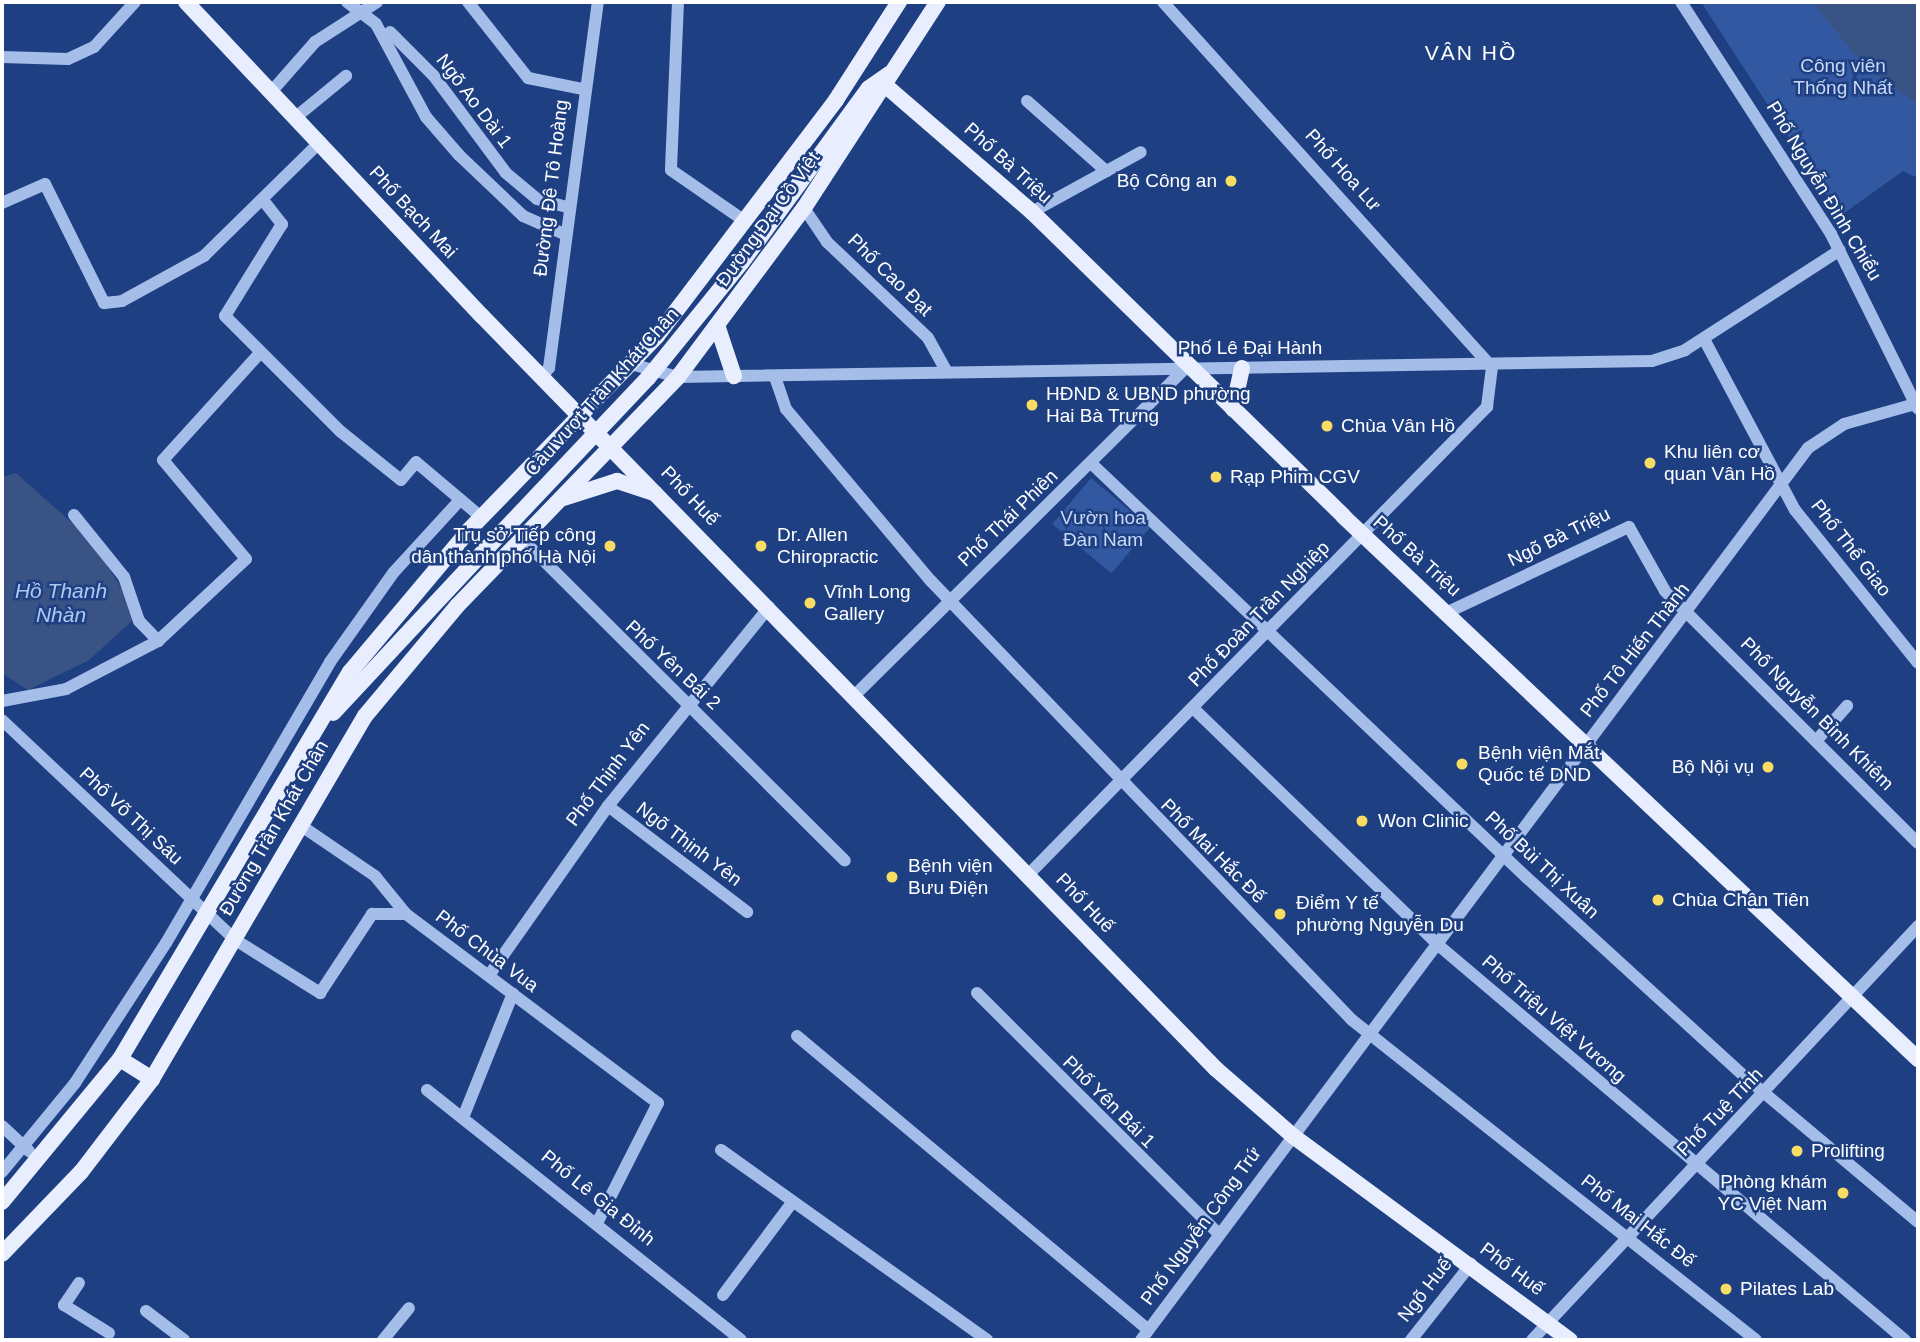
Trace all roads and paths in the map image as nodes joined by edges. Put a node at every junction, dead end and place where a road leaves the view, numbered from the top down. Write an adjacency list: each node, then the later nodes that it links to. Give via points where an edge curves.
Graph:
1 (135, 2): 14 (street, via 94,47 68,59)
2 (186, 2): 19 (main road, Phố Bạch Mai)
3 (347, 2): 12 (street)
4 (377, 2): 12 (street)
5 (468, 2): 18 (street, via 528,78)
6 (598, 2): 18 (street, Đường Đê Tô Hoàng)
7 (678, 2): 32 (street, via 671,170)
8 (899, 2): 20 (main road, Đường Đại Cồ Việt)
9 (938, 2): 15 (main road, Đường Đại Cồ Việt)
10 (1163, 2): 41 (street, Phố Hoa Lư)
11 (1681, 2): 34 (street, Phố Nguyễn Đình Chiểu)
12 (367, 7): 19 (street, via 315,42); 33 (street, via 426,117 523,216)
13 (390, 32): 28 (street, Ngõ Ao Dài 1, via 433,75 506,173 537,199)
14 (2, 57)
15 (896, 68): 17 (main road, Đường Đại Cồ Việt); 30 (main road, Cầu vượt Trần Khát Chân, via 869,88)
16 (346, 76): 22 (street)
17 (886, 86): 29 (main road, Đường Đại Cồ Việt); 31 (main road, Phố Bà Triệu)
18 (582, 89): 28 (street, Đường Đê Tô Hoàng)
19 (271, 92): 22 (main road, Phố Bạch Mai)
20 (836, 100): 30 (main road, Cầu vượt Trần Khát Chân); 32 (main road, Đường Đại Cồ Việt)
21 (1027, 101): 25 (street)
22 (296, 117): 23 (main road, Phố Bạch Mai)
23 (320, 142): 26 (street); 44 (main road, Phố Bạch Mai)
24 (1141, 152): 25 (street)
25 (1105, 171): 31 (street)
26 (263, 200): 27 (street, via 204,256 122,301 103,303 46,184); 38 (street, via 282,224 225,316)
27 (2, 203)
28 (567, 207): 33 (street, Đường Đê Tô Hoàng)
29 (804, 208): 36 (main road, Đường Đại Cồ Việt); 43 (street, Phố Cao Đạt, via 827,242 928,338)
30 (780, 210): 62 (main road, Cầu vượt Trần Khát Chân, bridge, via 674,349)
31 (1032, 212): 40 (main road, Phố Bà Triệu)
32 (746, 222): 35 (main road, Đường Đại Cồ Việt)
33 (564, 234): 44 (street, Đường Đê Tô Hoàng, via 549,368)
34 (1840, 250): 37 (street, Phố Lê Đại Hành); 48 (street, Phố Nguyễn Đình Chiểu)
35 (681, 306): 36 (main road, via 693,331); 39 (main road, Đường Đại Cồ Việt)
36 (717, 325): 45 (main road); 46 (main road, Đường Đại Cồ Việt)
37 (1704, 339): 41 (street, Phố Lê Đại Hành, via 1652,361); 53 (street, Phố Thể Giao)
38 (259, 354): 56 (street, via 401,480 416,462); 68 (street, via 163,460 246,559)
39 (631, 364): 46 (street, Phố Lê Đại Hành); 50 (main road, Đường Đại Cồ Việt)
40 (1187, 367): 42 (street, Phố Lê Đại Hành); 43 (street, Phố Lê Đại Hành); 49 (main road, Phố Bà Triệu); 52 (street, Phố Thái Phiên)
41 (1492, 367): 42 (street, Phố Lê Đại Hành); 60 (street, Phố Đoàn Trần Nghiệp, via 1487,407)
42 (1242, 369): 49 (main road)
43 (946, 371): 47 (street, Phố Lê Đại Hành)
44 (542, 376): 50 (main road, Phố Bạch Mai)
45 (734, 376): 46 (street, Phố Lê Đại Hành); 47 (street, Phố Lê Đại Hành)
46 (678, 377): 51 (main road, Đường Đại Cồ Việt)
47 (775, 377): 63 (street, Phố Mai Hắc Đế, via 786,409)
48 (1916, 407): 53 (street, Phố Tô Hiến Thành, via 1829,430)
49 (1233, 409): 60 (main road, Phố Bà Triệu)
50 (581, 415): 51 (main road, Phố Bạch Mai); 55 (main road, Đường Trần Khát Chân)
51 (613, 446): 54 (main road, Phố Huế); 57 (main road, Đường Trần Khát Chân)
52 (1092, 464): 63 (street, Phố Thái Phiên); 67 (street, Phố Bùi Thị Xuân)
53 (1782, 484): 66 (street, Phố Tô Hiến Thành); 69 (street, Phố Thể Giao, via 1795,510)
54 (659, 494): 57 (main road, via 617,481); 64 (main road, Phố Huế)
55 (503, 495): 59 (main road, Đường Trần Khát Chân); 61 (main road, via 521,489 536,500)
56 (460, 500): 59 (street); 87 (street, Đường Trần Khát Chân, via 394,572 330,662)
57 (555, 502): 61 (main road, Đường Trần Khát Chân)
58 (74, 515): 68 (street, via 124,577 139,621)
59 (481, 517): 77 (main road, Đường Trần Khát Chân, via 388,621)
60 (1363, 535): 65 (main road, Phố Bà Triệu); 67 (street, Phố Đoàn Trần Nghiệp)
61 (521, 538): 72 (street, Phố Yên Bái 2); 75 (main road, Đường Trần Khát Chân)
62 (444, 593): 75 (main road, Cầu vượt Trần Khát Chân, via 382,677); 77 (main road, Cầu vượt Trần Khát Chân)
63 (949, 601): 70 (street, Phố Thái Phiên); 80 (street, Phố Mai Hắc Đế)
64 (769, 607): 70 (main road, Phố Huế); 72 (street, Phố Thịnh Yên)
65 (1448, 612): 66 (street, Ngõ Bà Triệu, via 1625,526 1665,591); 79 (main road, Phố Bà Triệu)
66 (1688, 613): 78 (street, Phố Nguyễn Bỉnh Khiêm); 79 (street, Phố Tô Hiến Thành)
67 (1269, 632): 74 (street, Phố Đoàn Trần Nghiệp); 84 (street, Phố Bùi Thị Xuân)
68 (158, 641): 71 (street, via 66,689)
69 (1918, 663)
70 (853, 697): 86 (main road, Phố Huế)
71 (3, 700)
72 (687, 702): 81 (street, Phố Thịnh Yên); 85 (street, Phố Yên Bái 2)
73 (1847, 706): 78 (street)
74 (1194, 709): 80 (street, Phố Đoàn Trần Nghiệp); 93 (street, Phố Triệu Việt Vương)
75 (365, 716): 82 (main road, Đường Trần Khát Chân)
76 (2, 720): 87 (street, Phố Võ Thị Sáu)
77 (314, 733): 88 (main road, Đường Trần Khát Chân)
78 (1816, 741): 83 (street, Phố Nguyễn Bỉnh Khiêm)
79 (1586, 745): 84 (street, Phố Tô Hiến Thành); 97 (main road, Phố Bà Triệu)
80 (1120, 782): 86 (street, Phố Đoàn Trần Nghiệp); 99 (street, Phố Mai Hắc Đế)
81 (608, 806): 89 (street, Ngõ Thịnh Yên); 94 (street, Phố Thịnh Yên)
82 (300, 825): 90 (street, Phố Chùa Vua, via 375,876); 92 (main road, Đường Trần Khát Chân)
83 (1918, 843)
84 (1504, 856): 93 (street, Phố Tô Hiến Thành); 104 (street, Phố Bùi Thị Xuân)
85 (845, 861)
86 (1028, 875): 107 (main road, Phố Huế, via 1216,1069)
87 (189, 896): 88 (street, Phố Võ Thị Sáu); 108 (street, Đường Trần Khát Chân, via 166,943 75,1083)
88 (206, 912): 92 (street, Phố Võ Thị Sáu); 100 (main road, Đường Trần Khát Chân)
89 (747, 912)
90 (406, 914): 92 (street, Phố Võ Thị Sáu, via 372,914 320,993); 94 (street, Phố Chùa Vua)
91 (1918, 926): 97 (street, Phố Tuệ Tĩnh)
92 (234, 939): 102 (main road, Đường Trần Khát Chân)
93 (1437, 944): 99 (street, Phố Tô Hiến Thành); 111 (street, Phố Triệu Việt Vương)
94 (490, 974): 95 (street, Phố Chùa Vua)
95 (513, 993): 105 (street); 116 (street, Phố Chùa Vua, via 658,1103)
96 (977, 993): 117 (street, Phố Yên Bái 1)
97 (1853, 997): 101 (main road, Phố Bà Triệu); 104 (street, Phố Tuệ Tĩnh)
98 (797, 1036): 127 (street)
99 (1373, 1036): 107 (street, Phố Tô Hiến Thành); 118 (street, Phố Mai Hắc Đế)
100 (120, 1059): 102 (main road); 110 (main road, Đường Trần Khát Chân)
101 (1918, 1059)
102 (152, 1079): 119 (main road, Đường Trần Khát Chân, via 81,1172)
103 (426, 1090): 105 (street, Phố Lê Gia Đỉnh)
104 (1765, 1093): 111 (street, Phố Tuệ Tĩnh); 115 (street, Phố Bùi Thị Xuân)
105 (464, 1115): 116 (street, Phố Lê Gia Đỉnh)
106 (2, 1126): 108 (street)
107 (1293, 1136): 117 (street, Phố Nguyễn Công Trứ); 120 (main road, Phố Huế)
108 (24, 1147): 110 (street); 112 (street, Đường Trần Khát Chân)
109 (721, 1150): 114 (street)
110 (40, 1161): 113 (main road, Đường Trần Khát Chân)
111 (1695, 1166): 118 (street, Phố Tuệ Tĩnh); 136 (street, Phố Triệu Việt Vương)
112 (2, 1172)
113 (2, 1202)
114 (791, 1204): 122 (street); 131 (street)
115 (1918, 1222)
116 (597, 1223): 130 (street, Phố Lê Gia Đỉnh)
117 (1218, 1233): 127 (street, Phố Nguyễn Công Trứ)
118 (1627, 1237): 125 (street, Phố Tuệ Tĩnh); 135 (street, Phố Mai Hắc Đế)
119 (2, 1254)
120 (1471, 1264): 125 (main road, Phố Huế); 132 (street, Ngõ Huế)
121 (79, 1283): 126 (street, via 64,1305)
122 (723, 1295)
123 (409, 1308): 129 (street)
124 (146, 1311): 128 (street)
125 (1546, 1322): 133 (street, Phố Tuệ Tĩnh); 134 (main road, Phố Huế)
126 (109, 1333)
127 (1145, 1335)
128 (184, 1340)
129 (383, 1340)
130 (741, 1340)
131 (987, 1340)
132 (1411, 1340)
133 (1532, 1340)
134 (1570, 1340)
135 (1756, 1340)
136 (1905, 1340)

